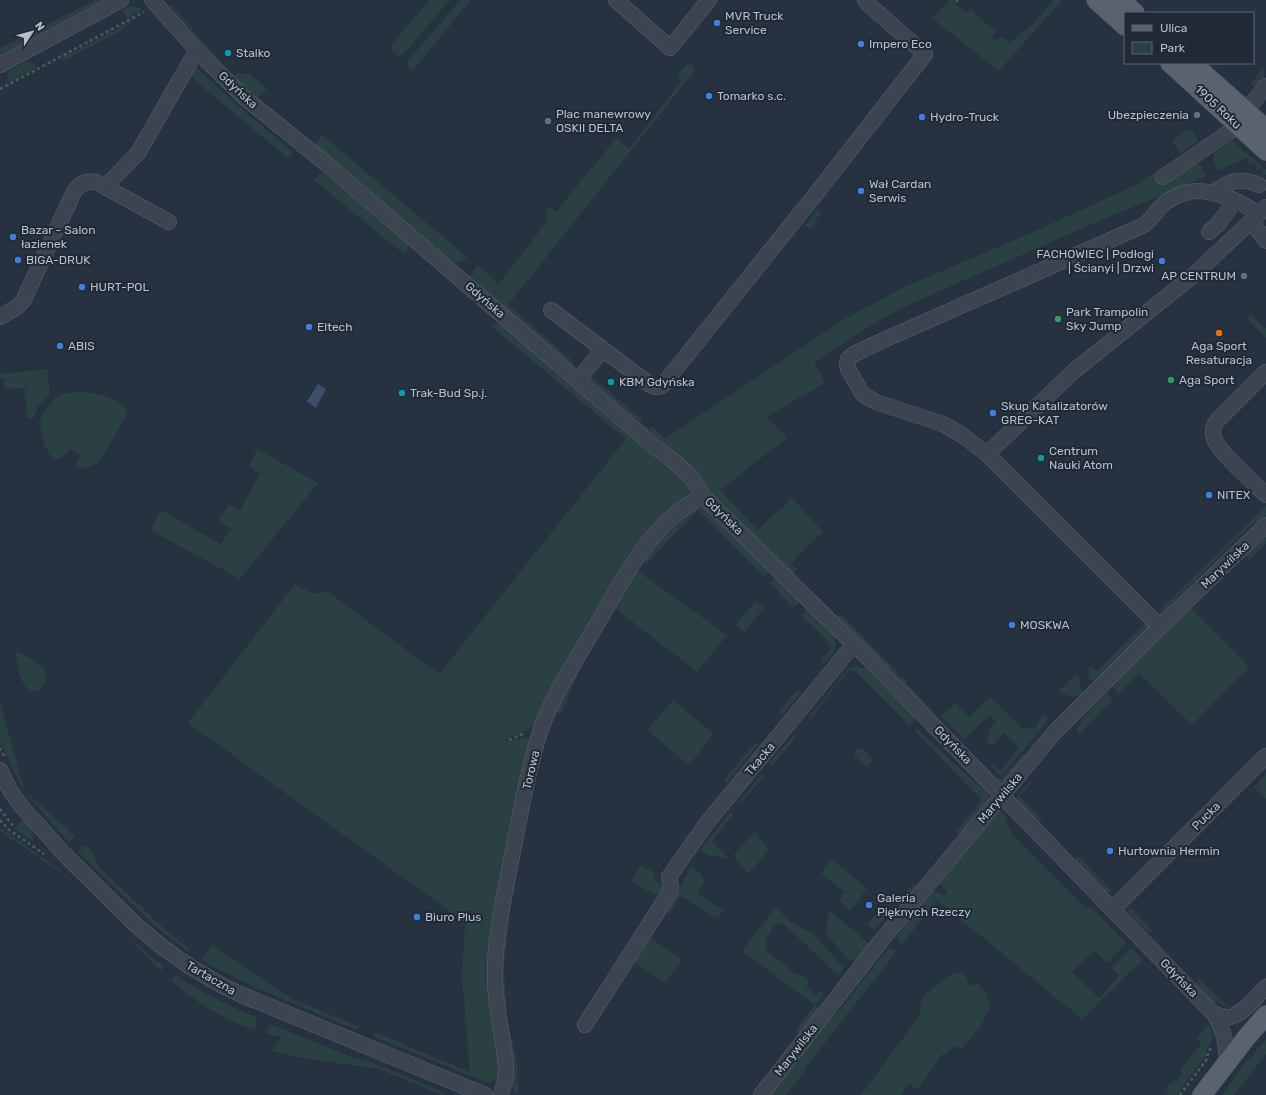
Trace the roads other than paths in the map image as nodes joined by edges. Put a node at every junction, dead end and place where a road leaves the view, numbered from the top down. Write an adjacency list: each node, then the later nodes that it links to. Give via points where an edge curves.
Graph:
1 (122, 0): 13 (street)
2 (616, 0): 3 (street, via 670,48)
3 (709, 0)
4 (865, 0): 29 (street, via 925,54 662,386 655,387 650,384)
5 (1096, 0): 9 (main road)
6 (1121, 0): 8 (main road)
7 (154, 3): 10 (street, Gdyńska)
8 (1134, 12)
9 (1124, 25)
10 (197, 50): 20 (street, via 138,153); 31 (street, Gdyńska, via 245,98 329,166)
11 (1171, 64): 15 (main road, 1905 Roku)
12 (1193, 64): 15 (main road, 1905 Roku)
13 (0, 65)
14 (1266, 86): 15 (street)
15 (1242, 119): 16 (main road, 1905 Roku); 17 (main road, 1905 Roku); 18 (street)
16 (1266, 128)
17 (1266, 150)
18 (1163, 177)
19 (1259, 185): 21 (street, via 1239,180)
20 (105, 187): 24 (street); 28 (street, via 90,181 77,187 23,301)
21 (1212, 193): 22 (street); 32 (street, via 1189,192 1169,200 1150,222 1142,226 877,342 848,359 848,370 865,396 943,424)
22 (1235, 201): 23 (street, via 1251,208); 25 (street)
23 (1258, 215): 26 (street); 32 (street, via 1195,274 1074,371)
24 (169, 222)
25 (1209, 232)
26 (1266, 241)
27 (551, 310): 29 (street)
28 (0, 317)
29 (602, 349): 31 (street)
30 (1266, 372): 33 (street, via 1212,429 1219,448)
31 (578, 380): 34 (street, Gdyńska, via 684,469)
32 (987, 454): 36 (street)
33 (1266, 495)
34 (703, 496): 37 (street, Gdyńska); 49 (street, Torowa, via 670,518 630,567 558,689 539,735 517,831 497,948 495,990 506,1066)
35 (1266, 525): 36 (street, Marywilska)
36 (1160, 627): 40 (street, Marywilska, via 1063,722)
37 (854, 644): 40 (street, Gdyńska); 45 (street, Tkacka, via 706,824 670,878 670,892)
38 (1266, 756): 41 (street, Pucka)
39 (4, 766): 48 (street, Tartaczna, via 11,792 66,856 136,925 189,966 248,998)
40 (1002, 795): 41 (street, Gdyńska); 50 (street, Marywilska, via 881,942)
41 (1113, 909): 43 (street, Gdyńska)
42 (1266, 986): 43 (street, via 1235,1015 1224,1017)
43 (1214, 1014): 46 (street, Gdyńska, via 1224,1035)
44 (1264, 1018): 46 (main road)
45 (585, 1025)
46 (1227, 1062): 47 (main road)
47 (1212, 1086): 51 (main road); 52 (main road)
48 (485, 1095)
49 (501, 1095)
50 (761, 1095)
51 (1195, 1095)
52 (1202, 1095)

